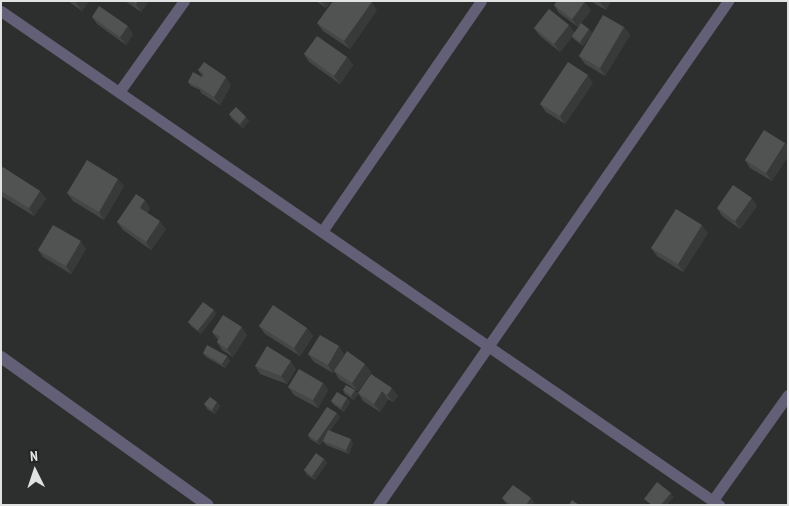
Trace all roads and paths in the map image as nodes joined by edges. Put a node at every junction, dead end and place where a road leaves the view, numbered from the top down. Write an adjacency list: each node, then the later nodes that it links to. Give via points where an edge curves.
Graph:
1 (184, 1): 5 (lane)
2 (481, 1): 6 (lane)
3 (728, 1): 7 (lane)
4 (1, 11): 5 (lane)
5 (119, 92): 6 (lane)
6 (323, 230): 7 (lane)
7 (488, 346): 10 (lane); 12 (lane)
8 (1, 357): 11 (street)
9 (788, 395): 10 (lane)
10 (716, 502)
11 (208, 505)
12 (378, 505)

